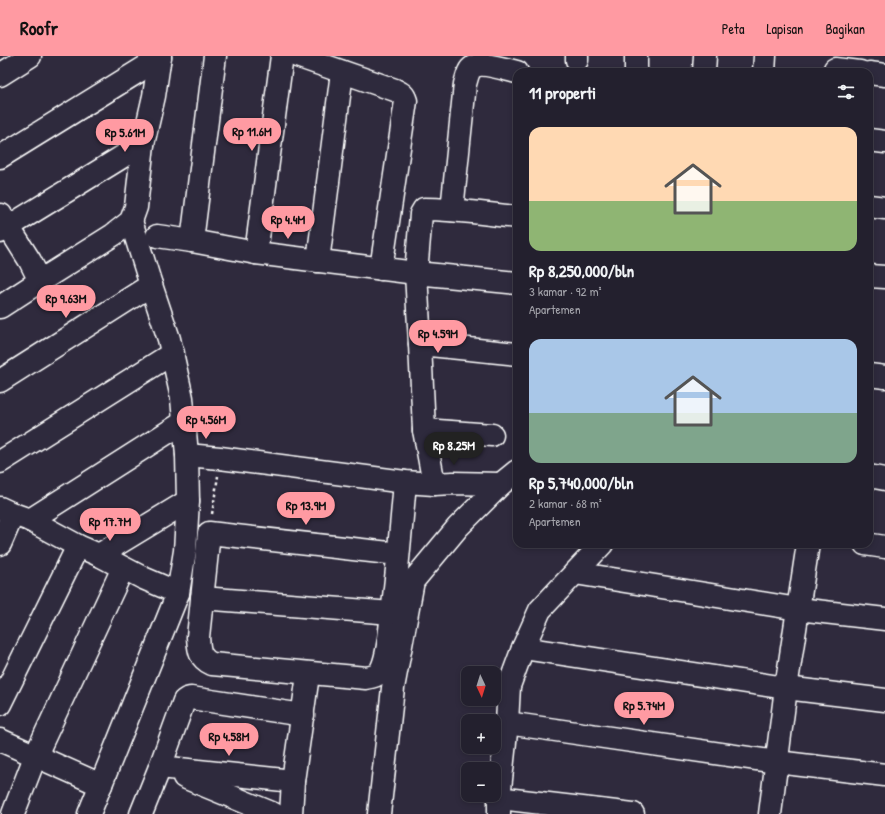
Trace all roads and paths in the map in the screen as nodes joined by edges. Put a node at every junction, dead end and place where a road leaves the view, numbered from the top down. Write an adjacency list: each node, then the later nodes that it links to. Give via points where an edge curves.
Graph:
1 (30, 56): 15 (street)
2 (215, 56): 28 (street)
3 (282, 56): 29 (street)
4 (297, 56): 13 (street)
5 (636, 56): 9 (street)
6 (705, 56): 10 (street)
7 (766, 56): 11 (street)
8 (160, 57): 19 (street); 20 (street)
9 (636, 68)
10 (704, 68)
11 (764, 68)
12 (513, 71): 23 (street, via 484,64 472,67 468,73)
13 (342, 72): 30 (street); 31 (street, via 395,90 405,96 406,100)
14 (873, 74): 16 (street)
15 (0, 75)
16 (885, 75)
17 (873, 140): 18 (street)
18 (885, 142)
19 (143, 144): 25 (street, via 136,208); 26 (street)
20 (0, 157)
21 (873, 206): 22 (street)
22 (885, 208)
23 (452, 210): 24 (street); 32 (street, via 424,209 421,214)
24 (513, 214)
25 (131, 222): 35 (street); 37 (street)
26 (3, 224): 35 (street, via 30,261)
27 (157, 236): 28 (street)
28 (192, 241): 29 (street)
29 (256, 253): 30 (street)
30 (318, 261): 31 (street)
31 (382, 268): 32 (street)
32 (416, 273): 36 (street); 39 (street)
33 (873, 276): 34 (street)
34 (885, 277)
35 (40, 281): 38 (street)
36 (513, 283)
37 (151, 286): 40 (street); 44 (street)
38 (0, 307)
39 (420, 344): 41 (street); 46 (street)
40 (173, 353): 45 (street); 50 (street)
41 (513, 354)
42 (873, 376): 43 (street)
43 (885, 377)
44 (0, 381)
45 (184, 422): 48 (street); 57 (street)
46 (424, 430): 47 (street); 55 (street)
47 (492, 435)
48 (187, 455): 49 (street); 56 (street)
49 (220, 458): 54 (street); 58 (path)
50 (0, 462)
51 (873, 476): 53 (street)
52 (509, 478): 55 (street); 94 (street, via 458,526 413,581 393,688)
53 (885, 478)
54 (405, 482): 55 (street); 65 (street)
55 (434, 484)
56 (188, 500): 66 (street); 69 (street, via 185,551)
57 (14, 514): 59 (street); 61 (street)
58 (209, 533): 65 (street); 70 (street)
59 (0, 544)
60 (873, 545): 62 (street)
61 (78, 546): 66 (street); 78 (street)
62 (885, 547)
63 (598, 548): 68 (street)
64 (807, 548): 71 (street)
65 (398, 554): 72 (street)
66 (99, 556): 67 (street)
67 (123, 568): 69 (street); 82 (street)
68 (575, 573): 71 (street); 74 (street, via 540,610)
69 (178, 593): 87 (street)
70 (202, 598): 72 (street); 72 (street, via 199,648 201,656 212,664 366,678 380,672 383,666)
71 (798, 609): 73 (street); 76 (street)
72 (392, 613)
73 (885, 619)
74 (524, 648): 76 (street); 80 (street, via 509,686)
75 (307, 682): 79 (street)
76 (786, 688): 77 (street); 83 (street)
77 (885, 700)
78 (0, 704)
79 (303, 715): 84 (street, via 187,699 184,701); 86 (street)
80 (507, 723): 83 (street); 88 (street)
81 (0, 740): 82 (street)
82 (35, 757): 87 (street); 89 (street)
83 (777, 762): 85 (street); 96 (street)
84 (160, 767): 86 (street); 91 (street); 92 (street)
85 (885, 775)
86 (293, 781): 93 (street)
87 (101, 785): 90 (street)
88 (499, 806): 95 (street)
89 (13, 814)
90 (89, 814)
91 (141, 814)
92 (274, 814)
93 (291, 814)
94 (379, 814)
95 (633, 814)
96 (770, 814)

